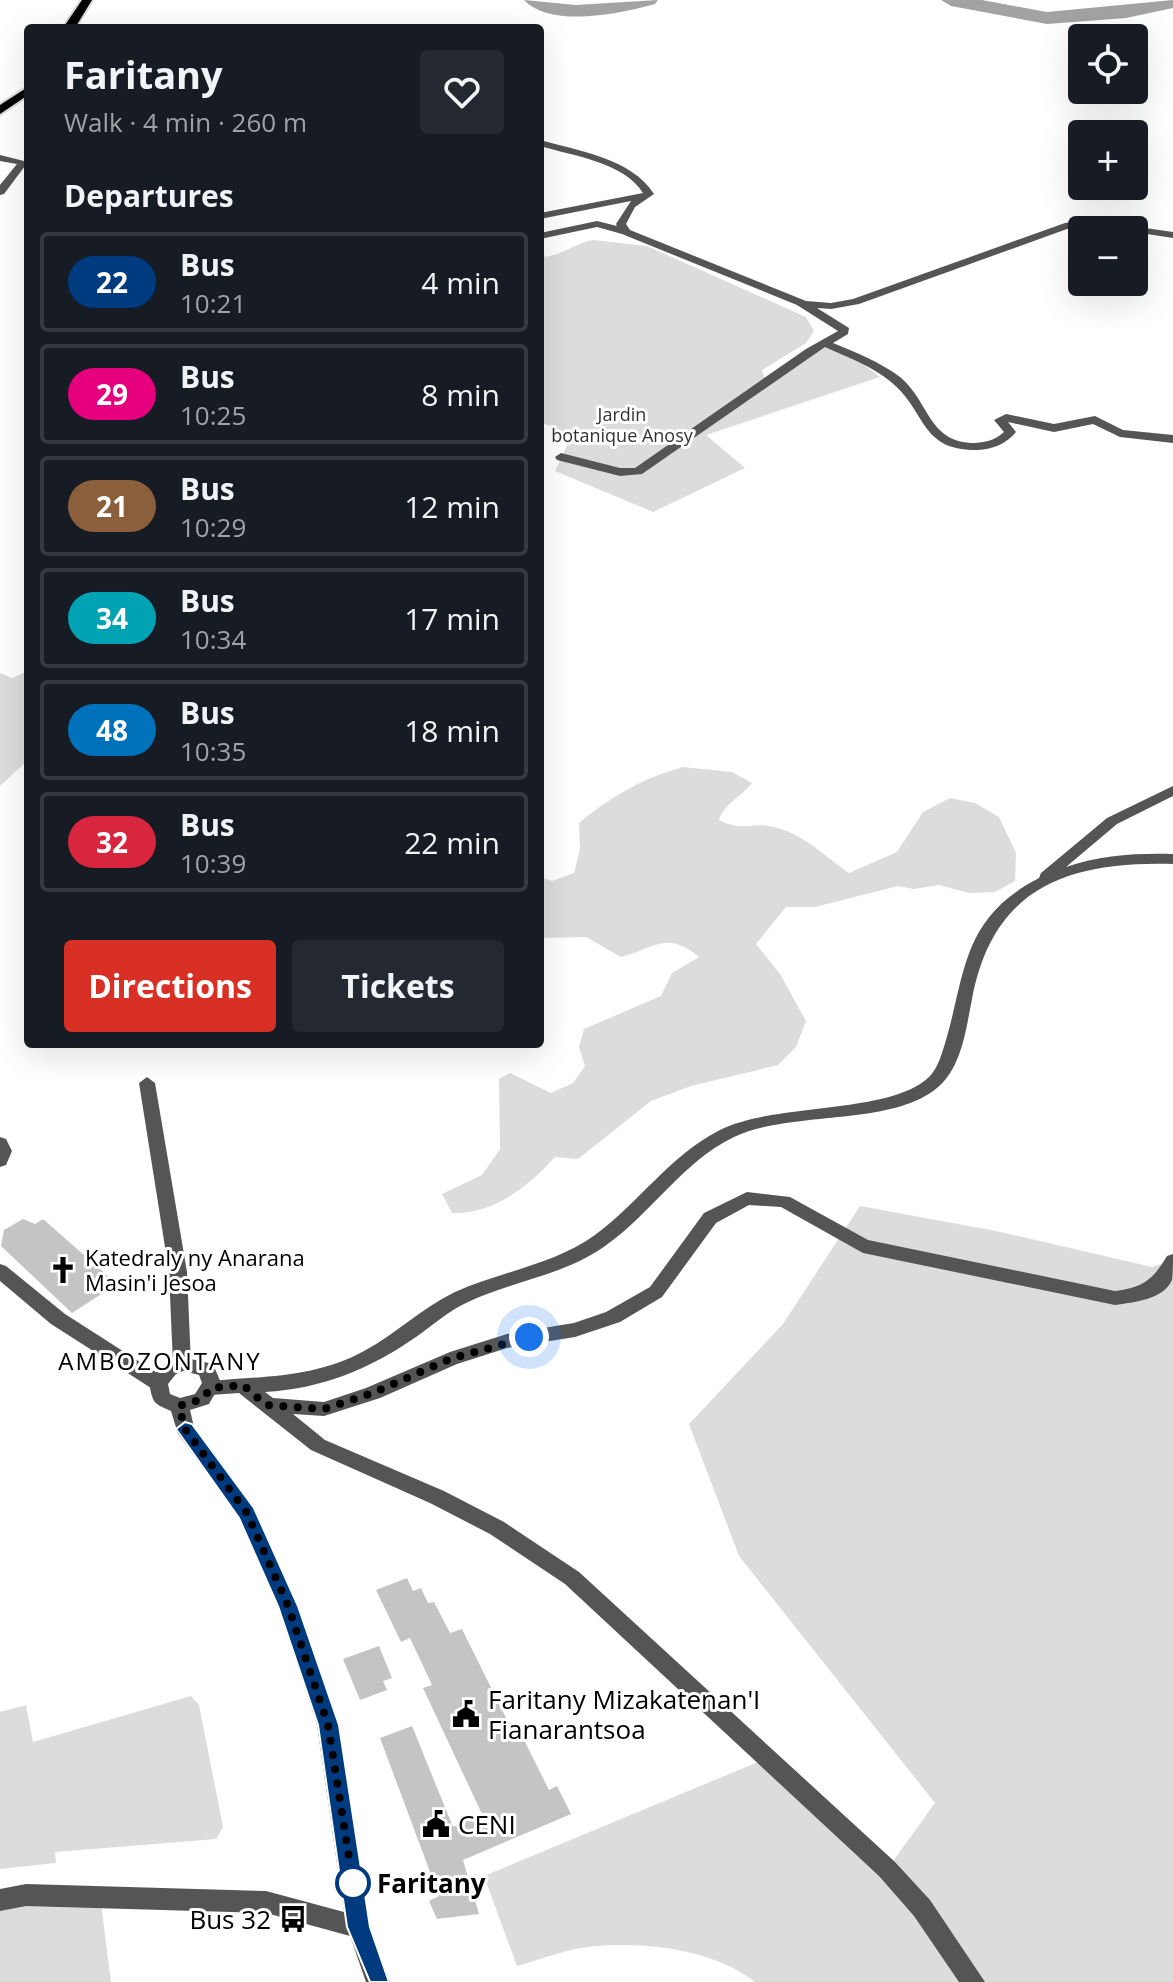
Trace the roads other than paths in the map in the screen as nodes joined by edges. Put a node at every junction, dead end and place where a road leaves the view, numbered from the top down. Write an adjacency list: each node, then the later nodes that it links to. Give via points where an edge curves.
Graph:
1 (87, 0): 2 (main road)
2 (72, 24)
3 (24, 95): 4 (main road)
4 (0, 110)
5 (544, 144): 8 (street, via 630,173 645,183)
6 (0, 158): 7 (street, via 23,162)
7 (0, 192)
8 (649, 194): 9 (street); 10 (street, via 631,205 621,224)
9 (544, 215)
10 (626, 232): 11 (street, via 597,224); 13 (street)
11 (544, 235)
12 (1173, 235): 13 (street, via 1090,223 1065,226 855,302)
13 (801, 303): 14 (street, via 843,328)
14 (824, 343): 15 (street, via 898,381 934,435 967,447 1006,438 1010,432 1000,420 1006,418 1054,428 1095,420 1120,433); 16 (street, via 638,471 620,472)
15 (1173, 439)
16 (561, 457)
17 (1173, 790): 19 (street, via 1112,821)
18 (1173, 859): 19 (street, via 1116,859)
19 (1040, 881): 27 (street, via 1009,904 986,932 973,959 951,1056 929,1086 877,1107 808,1114 731,1132 692,1152 602,1239 562,1264 463,1296 385,1349 332,1376 287,1385)
20 (147, 1083): 25 (street, via 179,1277)
21 (0, 1143): 22 (street)
22 (0, 1161)
23 (1173, 1261): 29 (street, via 1165,1278 1147,1294 1115,1298 863,1246 784,1201 747,1198 710,1218 656,1292 613,1317 478,1350 324,1409)
24 (0, 1271): 26 (street, via 58,1319)
25 (182, 1364): 26 (street, via 169,1369); 28 (street, via 206,1369)
26 (158, 1383): 30 (street, via 162,1399)
27 (243, 1385): 28 (street); 29 (street)
28 (211, 1388): 30 (street, via 202,1399)
29 (266, 1405): 34 (street, via 318,1445 497,1528 572,1578 887,1869 922,1908)
30 (179, 1406): 32 (street, via 192,1439 247,1513 288,1606 328,1725)
31 (0, 1900): 32 (street, via 26,1895 266,1902)
32 (358, 1927): 33 (street)
33 (378, 1982)
34 (973, 1982)

